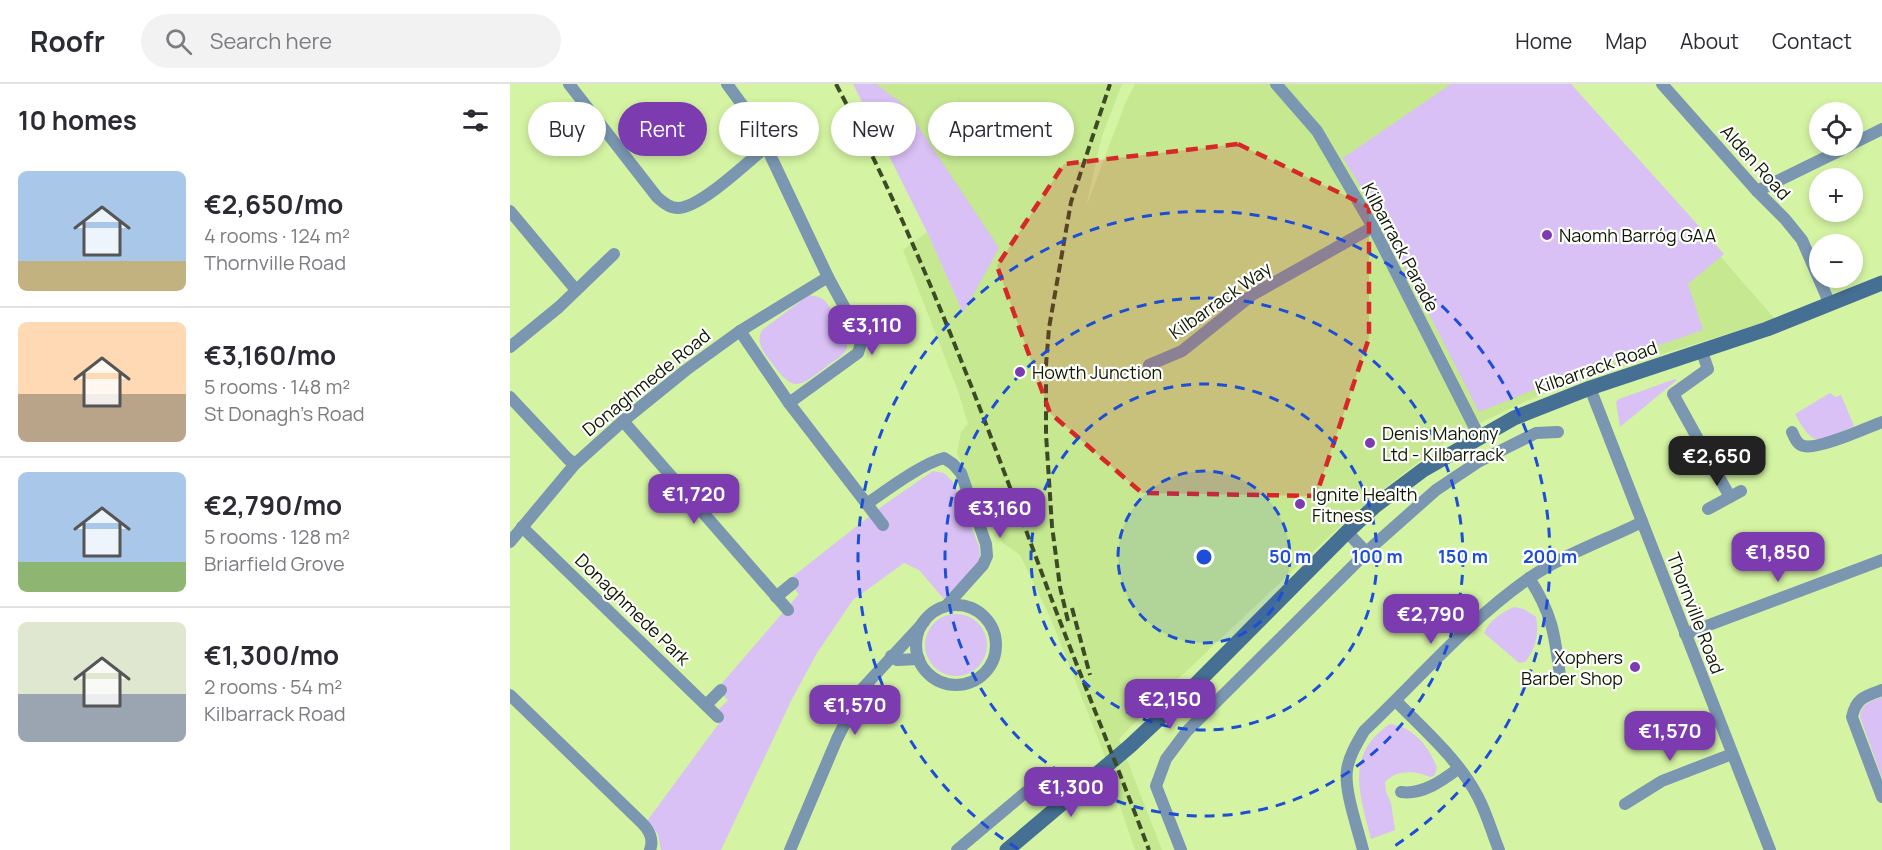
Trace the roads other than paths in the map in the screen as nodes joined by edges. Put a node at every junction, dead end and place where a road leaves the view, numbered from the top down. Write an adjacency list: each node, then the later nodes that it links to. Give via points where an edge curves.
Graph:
1 (569, 84): 8 (street, via 666,205 688,206 704,198)
2 (727, 84): 5 (street)
3 (1276, 84): 13 (street, Kilbarrack Parade, via 1317,131)
4 (1663, 84): 11 (street, Alden Road)
5 (740, 102)
6 (1882, 129): 7 (street)
7 (1863, 139)
8 (755, 156)
9 (772, 156): 15 (street)
10 (1829, 156): 11 (street)
11 (1757, 191): 18 (street, Alden Road, via 1802,240)
12 (510, 211): 17 (street)
13 (1372, 227): 22 (street, Kilbarrack Way, via 1252,295 1182,351); 30 (street, Kilbarrack Parade)
14 (614, 254): 17 (street)
15 (828, 277): 19 (street, Donaghmede Road); 25 (street, via 859,334 858,353)
16 (1882, 283): 18 (main road, Kilbarrack Road)
17 (576, 290): 20 (street)
18 (1829, 302): 21 (main road, Kilbarrack Road)
19 (740, 331): 25 (street); 26 (street, Donaghmede Road)
20 (510, 347)
21 (1702, 352): 23 (main road, Kilbarrack Road); 33 (street, via 1708,369 1673,394 1735,494)
22 (1149, 365)
23 (1590, 388): 30 (main road, Kilbarrack Road); 34 (street, Thornville Road)
24 (510, 397): 31 (street)
25 (789, 403): 32 (street)
26 (623, 421): 31 (street, Donaghmede Road); 43 (street)
27 (1882, 423): 29 (street, via 1818,446 1803,446)
28 (1558, 432): 39 (street, via 1536,434 1478,462 1436,490)
29 (1792, 432)
30 (1479, 436): 37 (main road, Kilbarrack Road, via 1423,470)
31 (575, 464): 36 (street, Donaghmede Road)
32 (868, 503): 35 (street); 44 (street, via 940,459 944,458 961,473 987,556)
33 (1708, 509)
34 (1642, 522): 41 (street); 47 (street, Thornville Road)
35 (883, 525)
36 (522, 527): 38 (street, Donaghmede Road); 55 (street, Donaghmede Park)
37 (1347, 532): 39 (street); 66 (main road, Kilbarrack Road, via 1130,746)
38 (510, 542)
39 (1367, 553): 67 (street, via 1187,731 1166,759 1156,786)
40 (1882, 560): 47 (street)
41 (1529, 578): 50 (street, via 1546,606 1555,633); 54 (street, via 1476,622)
42 (793, 583): 43 (street)
43 (776, 597): 45 (street)
44 (947, 606): 46 (street, via 933,612); 49 (street, via 972,608 991,625 996,638 992,663 973,681 947,684 930,675)
45 (788, 610)
46 (924, 622): 48 (street); 49 (street, via 916,646)
47 (1685, 634): 57 (street, Thornville Road)
48 (891, 656): 49 (street, via 897,660); 64 (street, via 862,689)
49 (919, 659)
50 (1560, 676)
51 (721, 690): 55 (street)
52 (1882, 690): 59 (street, via 1861,699 1854,706 1852,717)
53 (510, 695): 63 (street, via 642,823 650,832)
54 (1396, 701): 58 (street); 68 (street, via 1364,731 1353,749 1347,772)
55 (706, 705): 56 (street, Donaghmede Park)
56 (718, 717)
57 (1732, 754): 62 (street, via 1662,781); 70 (street, Thornville Road)
58 (1459, 768): 61 (street, via 1419,792); 69 (street, via 1479,799)
59 (1881, 790)
60 (1026, 792): 65 (street)
61 (1401, 792)
62 (1625, 804)
63 (650, 850)
64 (790, 850)
65 (957, 850)
66 (1007, 850)
67 (1181, 850)
68 (1363, 850)
69 (1499, 850)
70 (1770, 850)

